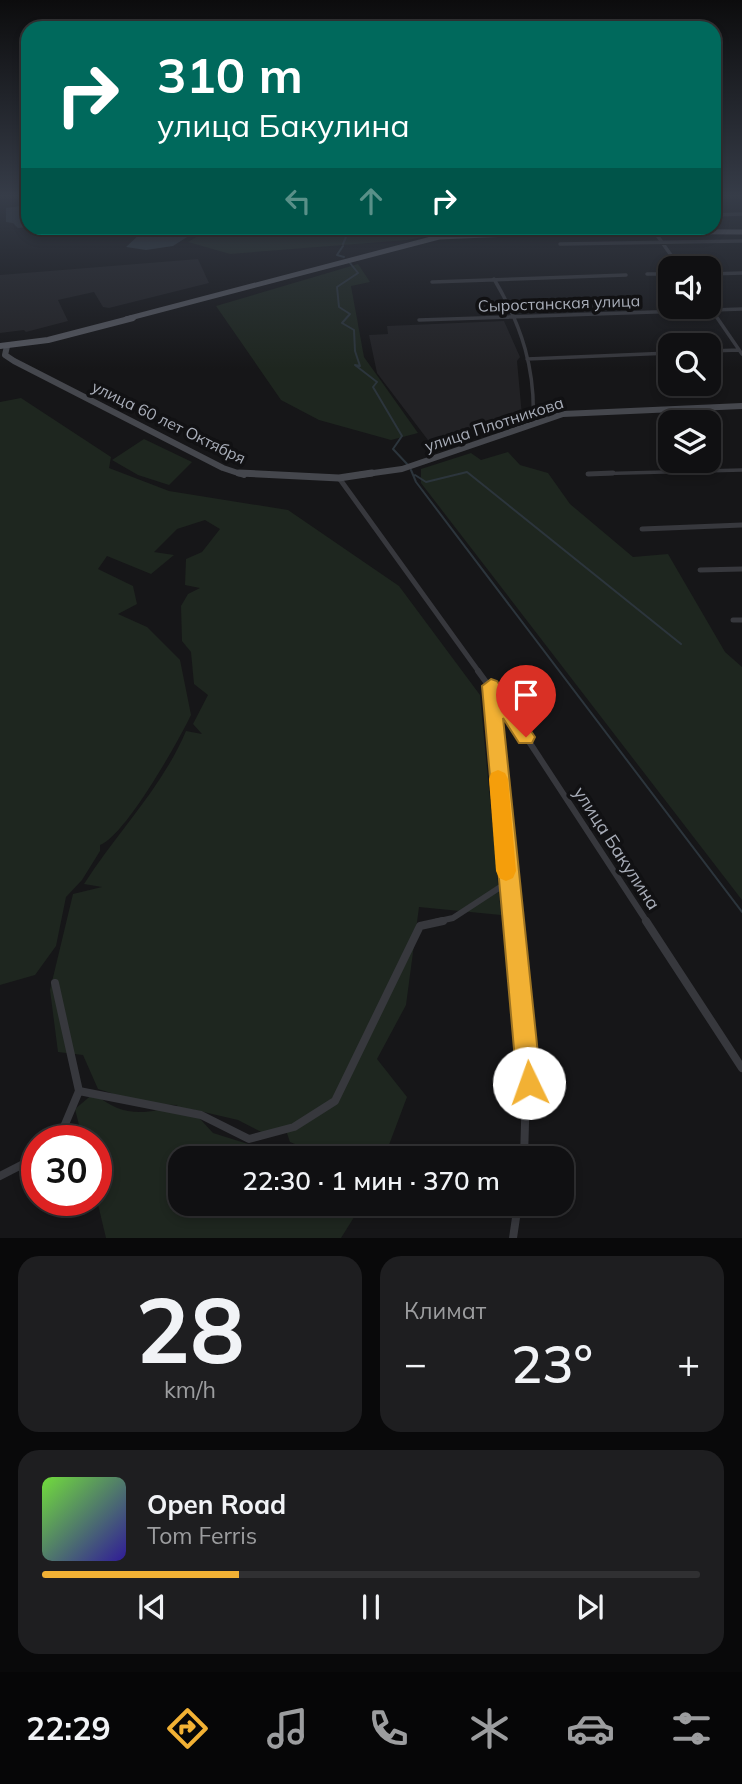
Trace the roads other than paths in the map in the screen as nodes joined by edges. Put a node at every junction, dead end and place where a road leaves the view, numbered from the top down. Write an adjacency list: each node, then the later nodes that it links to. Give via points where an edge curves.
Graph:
1 (374, 254): 15 (main road)
2 (742, 273): 5 (street)
3 (648, 274): 4 (street)
4 (658, 274)
5 (721, 274)
6 (626, 275): 7 (street)
7 (494, 279): 8 (street); 12 (street)
8 (432, 282)
9 (721, 308): 10 (street, Сыростанская улица)
10 (742, 309)
11 (658, 310): 12 (street, Сыростанская улица)
12 (514, 316): 14 (street, Сыростанская улица); 21 (street)
13 (718, 319): 18 (street)
14 (419, 320)
15 (27, 344): 16 (main road); 19 (street)
16 (4, 346): 19 (street)
17 (721, 351): 18 (street)
18 (741, 351)
19 (2, 354): 26 (street, улица 60 лет Октября, via 223,468 247,476)
20 (658, 354): 21 (street)
21 (530, 359): 23 (street)
22 (742, 406): 23 (street, улица Плотникова, via 563,414)
23 (533, 425): 26 (street, улица Плотникова, via 402,469)
24 (742, 470): 25 (street)
25 (588, 474)
26 (340, 478): 33 (street, улица Бакулина, via 398,564)
27 (742, 525): 28 (street)
28 (642, 529)
29 (742, 569): 30 (street)
30 (699, 570)
31 (733, 620): 32 (street)
32 (742, 620)
33 (491, 686): 34 (street); 36 (street, улица Бакулина)
34 (507, 877): 37 (street, via 505,884 453,918 420,926 335,1101 294,1127 249,1139 201,1115); 39 (street, via 528,1058)
35 (55, 983): 37 (street)
36 (742, 1068)
37 (79, 1091): 38 (street)
38 (65, 1125)
39 (525, 1146)
40 (21, 1165): 41 (street)
41 (0, 1176)
42 (516, 1216): 43 (street)
43 (513, 1238)

